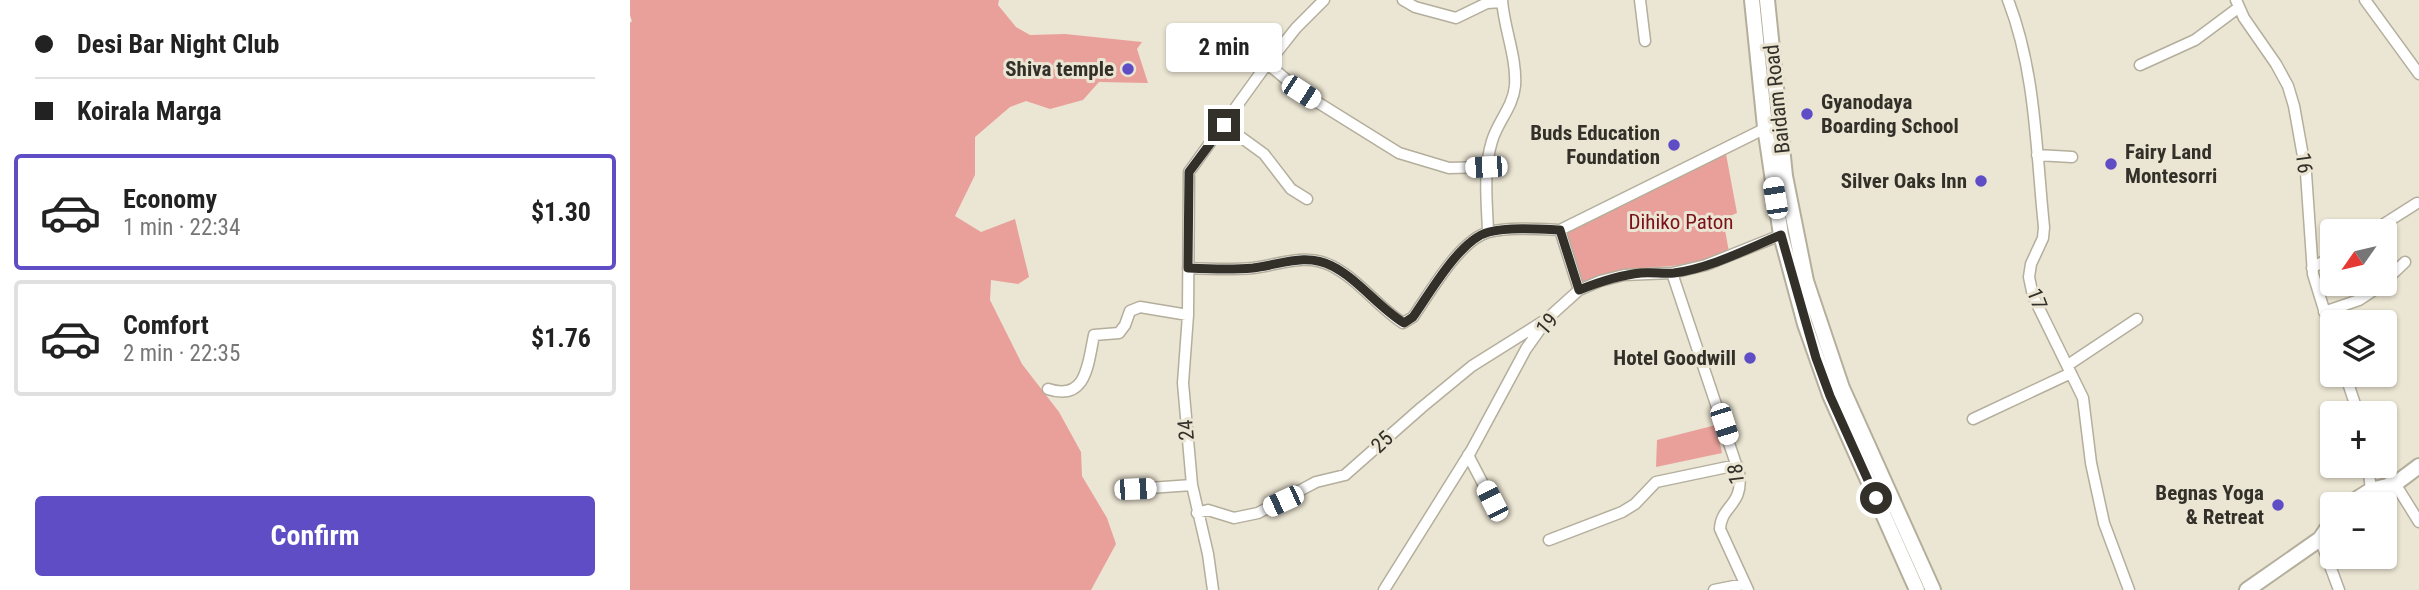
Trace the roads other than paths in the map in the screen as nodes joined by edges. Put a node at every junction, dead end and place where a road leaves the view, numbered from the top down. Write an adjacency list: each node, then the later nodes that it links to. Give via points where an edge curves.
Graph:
1 (1324, 0): 11 (street, 24)
2 (1403, 0): 8 (street, via 1456,18)
3 (1640, 0): 10 (street)
4 (1752, 0): 16 (main road, Baidam Road)
5 (1767, 0): 14 (main road, Baidam Road)
6 (2008, 0): 17 (street, 17 / 17, via 2030,84)
7 (2365, 0): 13 (street)
8 (1502, 1): 19 (street, via 1515,86)
9 (2237, 4): 12 (street, via 2195,40); 29 (street, 16 / 16, via 2276,64 2294,106 2306,173)
10 (1645, 41)
11 (1268, 64): 15 (street, 24); 19 (street, via 1301,92 1399,153 1449,168)
12 (2140, 65)
13 (2419, 74)
14 (1780, 122): 16 (street); 64 (main road, Baidam Road, via 1785,176 1817,319 1842,388)
15 (1224, 125): 20 (street, via 1257,148 1292,189); 28 (street, 24, via 1189,172)
16 (1765, 127): 23 (street); 25 (main road, Baidam Road)
17 (2037, 155): 18 (street); 39 (street, 17 / 17, via 2044,227 2029,277 2033,296)
18 (2072, 157)
19 (1486, 167): 24 (street)
20 (1307, 199)
21 (2417, 203): 22 (street)
22 (2392, 219)
23 (1560, 230): 24 (street); 32 (street)
24 (1488, 232): 28 (street, via 1464,248 1404,323 1333,266 1317,260 1254,268)
25 (1781, 235): 31 (street, via 1706,265); 63 (main road, Baidam Road, via 1830,396)
26 (2405, 262): 30 (street)
27 (2320, 263): 29 (street)
28 (1188, 268): 36 (street, 24 / 24)
29 (2312, 268): 34 (street, 16 / 16)
30 (2398, 269)
31 (1672, 273): 32 (street, via 1624,275); 43 (street, 18 / 18)
32 (1579, 290): 37 (street, 19)
33 (2365, 296): 35 (street)
34 (2323, 310)
35 (2330, 310)
36 (1188, 315): 40 (street, via 1140,307 1130,312 1119,333 1094,335 1081,382 1069,392); 48 (street, 24 / 24, via 1183,383)
37 (1548, 318): 42 (street, 19); 54 (street, 25 / 25, via 1472,366 1345,475 1316,482 1258,513 1234,518 1208,510)
38 (2137, 319): 39 (street)
39 (2070, 369): 41 (street); 65 (street, 17 / 17, via 2082,398 2104,523)
40 (1048, 389)
41 (1973, 419)
42 (1468, 455): 53 (street); 61 (street, 19)
43 (1737, 464): 56 (street, via 1656,482 1622,512); 59 (street, 18 / 18, via 1738,497 1720,528)
44 (2419, 466): 47 (main road)
45 (2370, 478): 50 (street)
46 (2391, 478): 47 (street)
47 (2395, 484): 50 (main road); 52 (main road); 55 (street)
48 (1192, 485): 49 (street); 54 (street, 24 / 24)
49 (1135, 489)
50 (2371, 490): 51 (main road)
51 (2368, 492)
52 (2391, 492)
53 (1492, 501)
54 (1197, 513): 60 (street, 24 / 24)
55 (2419, 523)
56 (1549, 540)
57 (2320, 541): 66 (main road)
58 (2334, 569): 67 (street)
59 (1746, 587): 62 (street)
60 (1213, 590)
61 (1384, 590)
62 (1714, 590)
63 (1917, 590)
64 (1933, 590)
65 (2129, 590)
66 (2247, 590)
67 (2339, 590)

